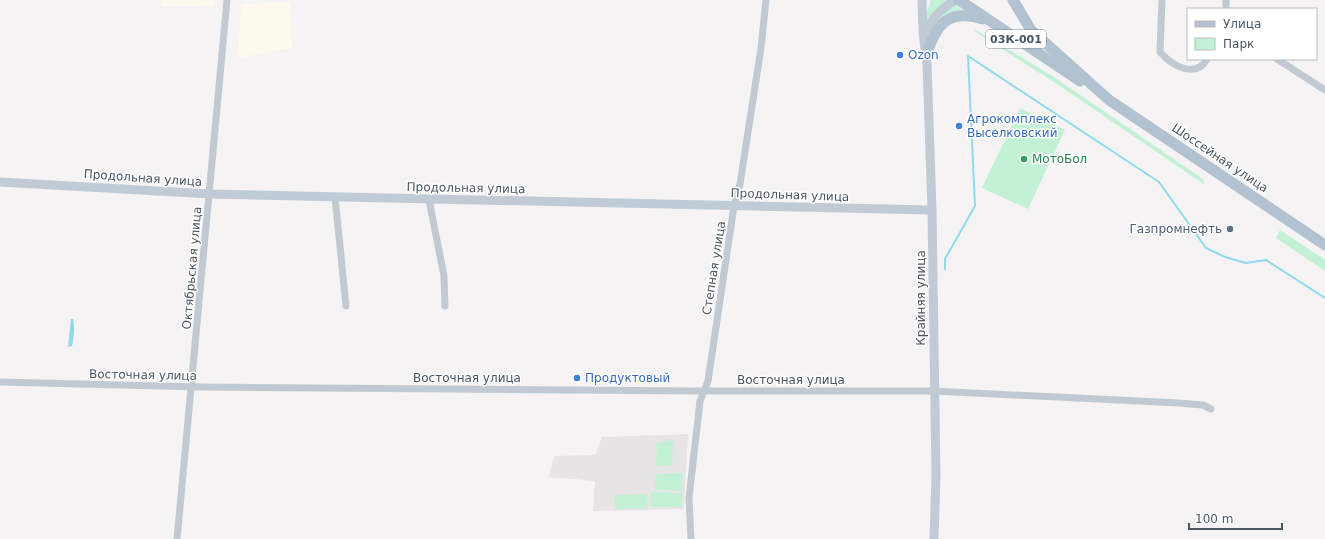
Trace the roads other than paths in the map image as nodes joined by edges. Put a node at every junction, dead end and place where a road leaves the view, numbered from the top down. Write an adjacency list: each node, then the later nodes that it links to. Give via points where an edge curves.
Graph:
1 (227, 0): 15 (street, Октябрьская улица)
2 (766, 0): 18 (street, Степная улица, via 742,176)
3 (922, 0): 9 (street)
4 (955, 0): 9 (street, via 934,17 927,35)
5 (959, 0): 8 (main road, 03К-001)
6 (1013, 0): 13 (main road, 03К-001, via 1031,30)
7 (1162, 0): 10 (street, via 1160,52 1166,59 1187,70 1198,69)
8 (990, 21): 9 (main road, 03К-001, via 964,16 948,20 934,33); 13 (main road, 03К-001)
9 (926, 56): 19 (street, Крайняя улица)
10 (1206, 60)
11 (1279, 60): 12 (street)
12 (1325, 90)
13 (1100, 92): 20 (main road, Шоссейная улица / 03К-001)
14 (0, 182): 15 (street, Продольная улица)
15 (210, 194): 16 (street, Продольная улица); 24 (street, Октябрьская улица)
16 (336, 197): 17 (street, Продольная улица); 21 (street)
17 (429, 200): 18 (street, Продольная улица); 22 (street, via 444,276)
18 (734, 206): 19 (street, Продольная улица); 25 (street, Степная улица, via 708,381)
19 (932, 210): 26 (street, Крайняя улица)
20 (1325, 245)
21 (346, 306)
22 (445, 306)
23 (0, 382): 24 (street, Восточная улица)
24 (191, 386): 25 (street, Восточная улица); 28 (street, Октябрьская улица)
25 (704, 391): 26 (street, Восточная улица); 29 (street, Степная улица, via 700,402 689,498)
26 (933, 391): 27 (street, Восточная улица, via 1179,403 1203,405); 30 (street, Крайняя улица, via 936,475)
27 (1211, 409)
28 (177, 539)
29 (691, 539)
30 (934, 539)

